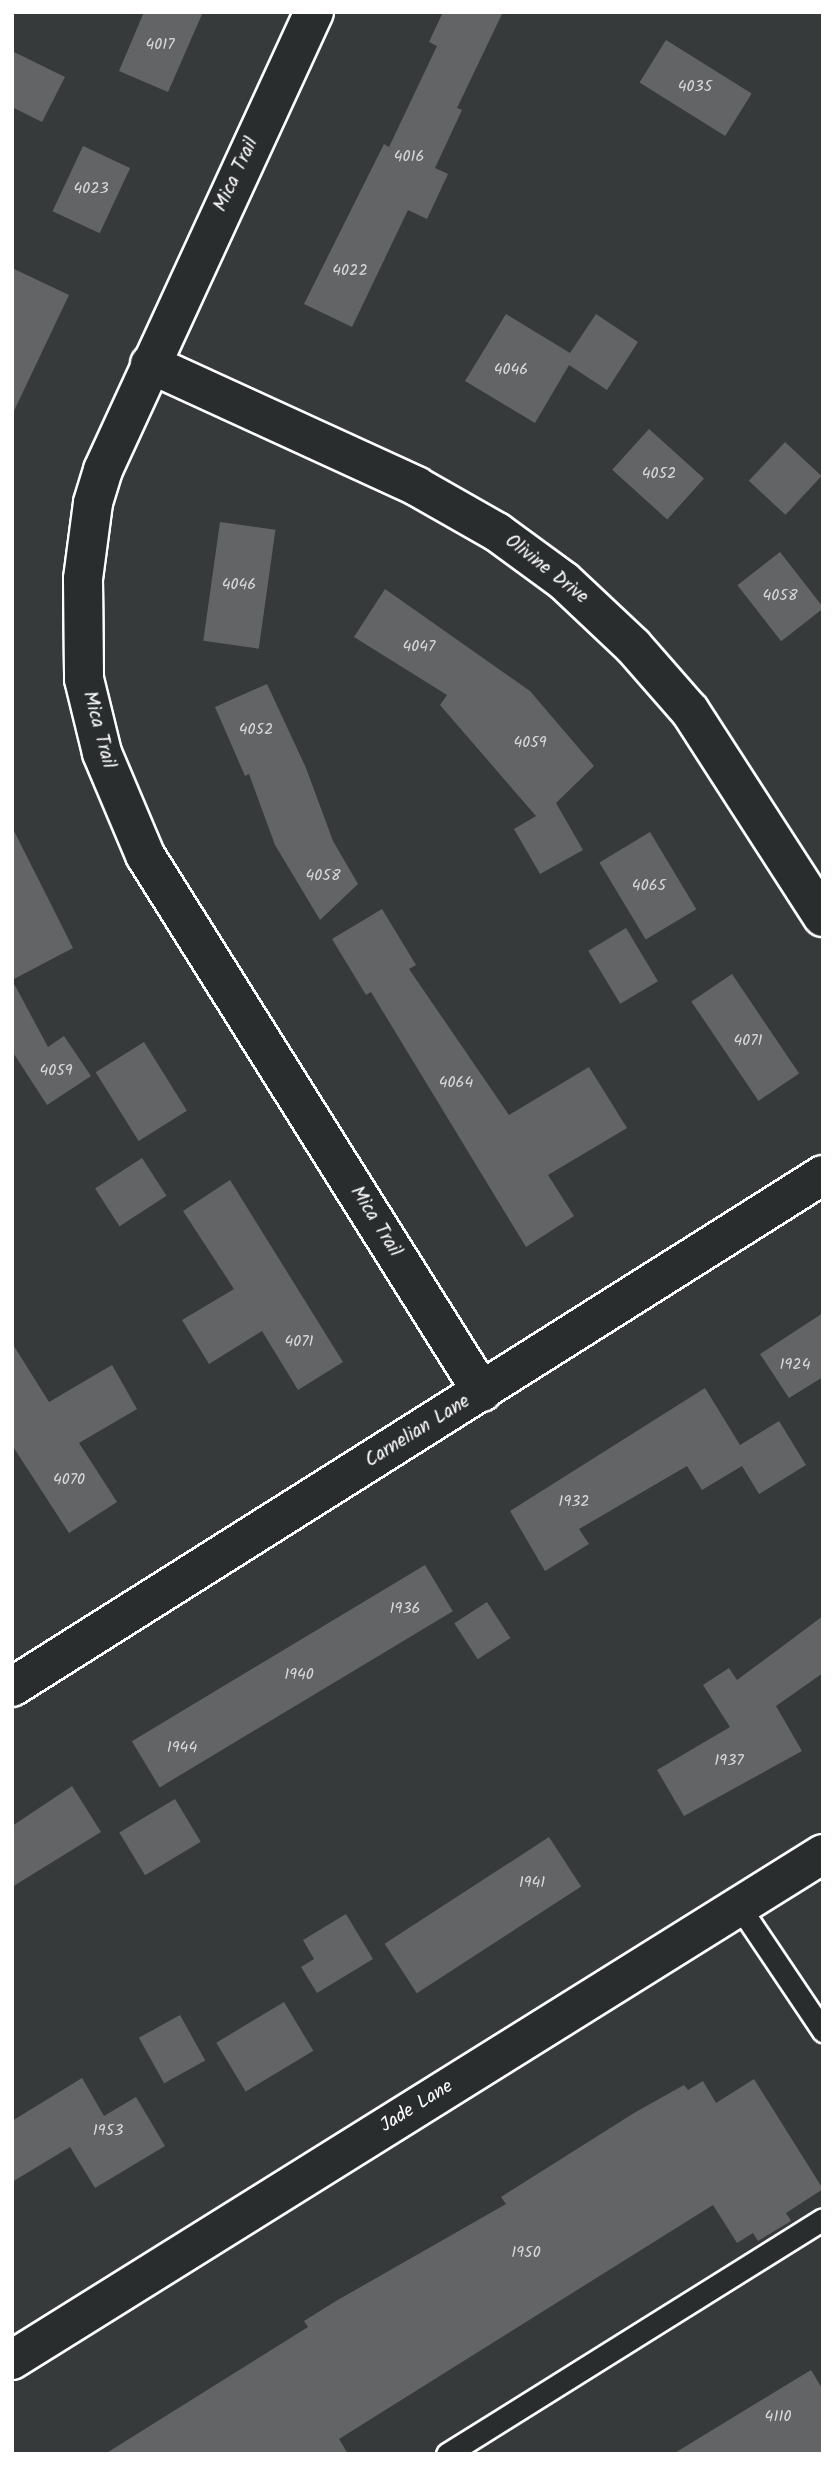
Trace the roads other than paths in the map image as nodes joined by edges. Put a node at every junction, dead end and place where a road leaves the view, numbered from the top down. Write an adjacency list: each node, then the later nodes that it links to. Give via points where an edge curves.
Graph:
1 (314, 12): 2 (street, Mica Trail)
2 (150, 364): 3 (street, Olivine Drive, via 416,485 497,532 564,581 679,696); 5 (street, Mica Trail, via 103,470 86,543 80,647 102,753 145,855)
3 (823, 917)
4 (823, 1175): 5 (street, Carnelian Lane)
5 (482, 1392): 6 (street, Carnelian Lane)
6 (17, 1675)
7 (823, 1854): 8 (street, Jade Lane)
8 (739, 1906): 9 (lane); 11 (street, Jade Lane)
9 (823, 2031)
10 (823, 2219): 12 (lane)
11 (12, 2360)
12 (447, 2454)

